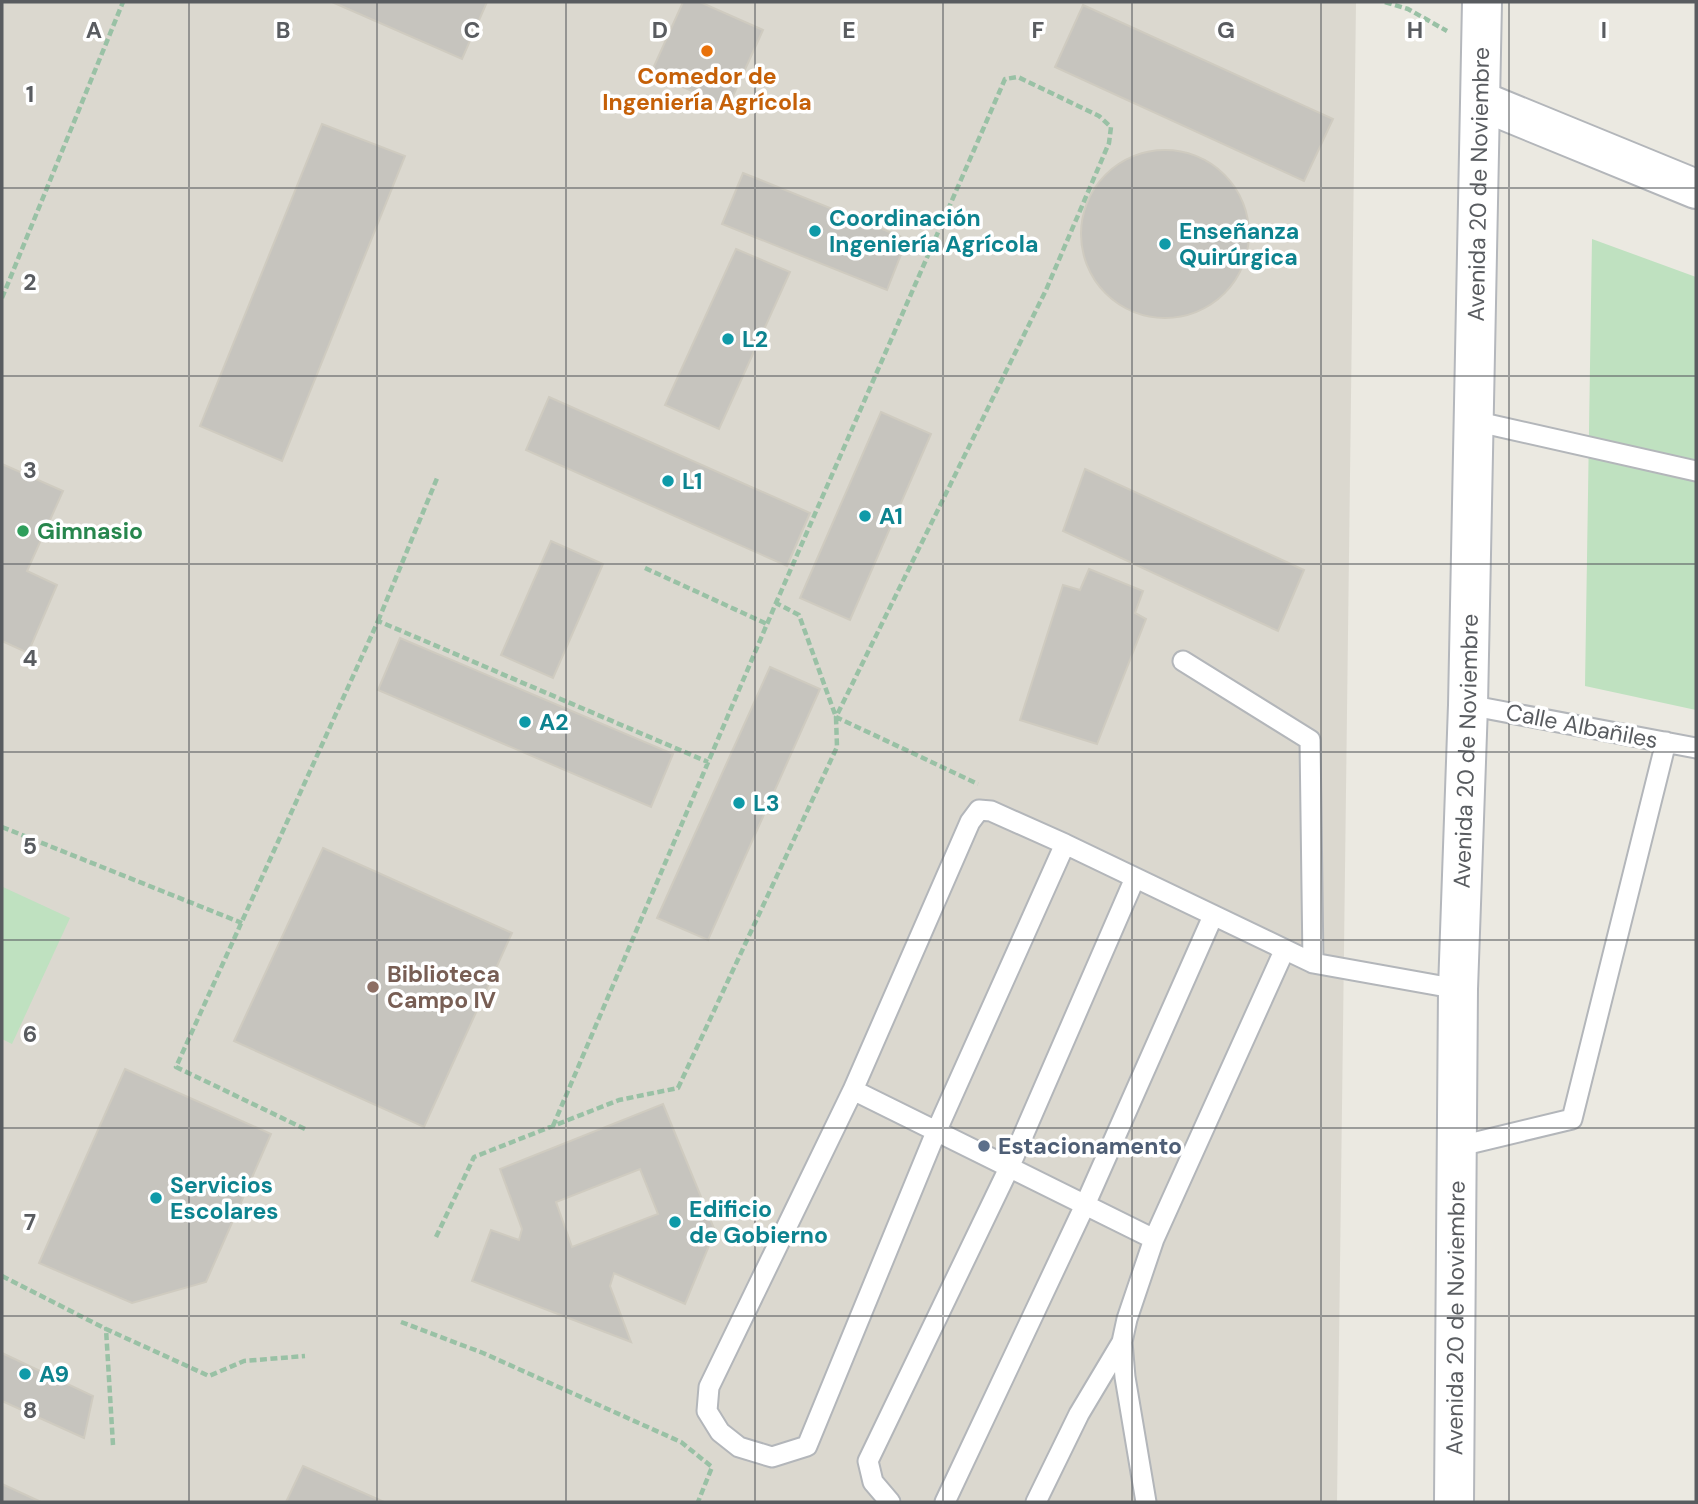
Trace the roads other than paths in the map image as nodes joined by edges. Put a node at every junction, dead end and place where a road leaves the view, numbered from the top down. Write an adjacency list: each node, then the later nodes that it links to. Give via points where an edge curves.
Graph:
1 (1482, 2): 2 (main road, Avenida 20 de Noviembre)
2 (1481, 101): 3 (main road); 4 (main road, Avenida 20 de Noviembre)
3 (1696, 189)
4 (1474, 421): 5 (lane); 7 (main road, Avenida 20 de Noviembre)
5 (1696, 471)
6 (1183, 661): 14 (lane, via 1310,740)
7 (1468, 705): 8 (lane, Calle Albañiles); 15 (main road, Avenida 20 de Noviembre)
8 (1666, 742): 9 (lane, Calle Albañiles); 18 (lane, via 1572,1119)
9 (1696, 748)
10 (1065, 844): 11 (lane); 16 (lane, via 979,810); 17 (lane)
11 (1135, 878): 12 (lane); 19 (lane)
12 (1213, 916): 13 (lane); 20 (lane)
13 (1284, 951): 14 (lane); 21 (lane)
14 (1313, 963): 15 (lane)
15 (1458, 989): 18 (main road, Avenida 20 de Noviembre)
16 (853, 1090): 17 (lane); 17 (lane, via 709,1387 708,1411 720,1432 739,1447 772,1457 807,1446)
17 (936, 1132): 19 (lane)
18 (1456, 1147): 27 (main road, Avenida 20 de Noviembre)
19 (1009, 1168): 20 (lane); 23 (lane, via 868,1461 873,1482)
20 (1085, 1205): 21 (lane); 24 (lane)
21 (1154, 1239): 22 (lane)
22 (1122, 1342): 25 (lane, via 1079,1414); 26 (lane)
23 (890, 1502)
24 (945, 1502)
25 (1036, 1502)
26 (1146, 1502)
27 (1454, 1502)

